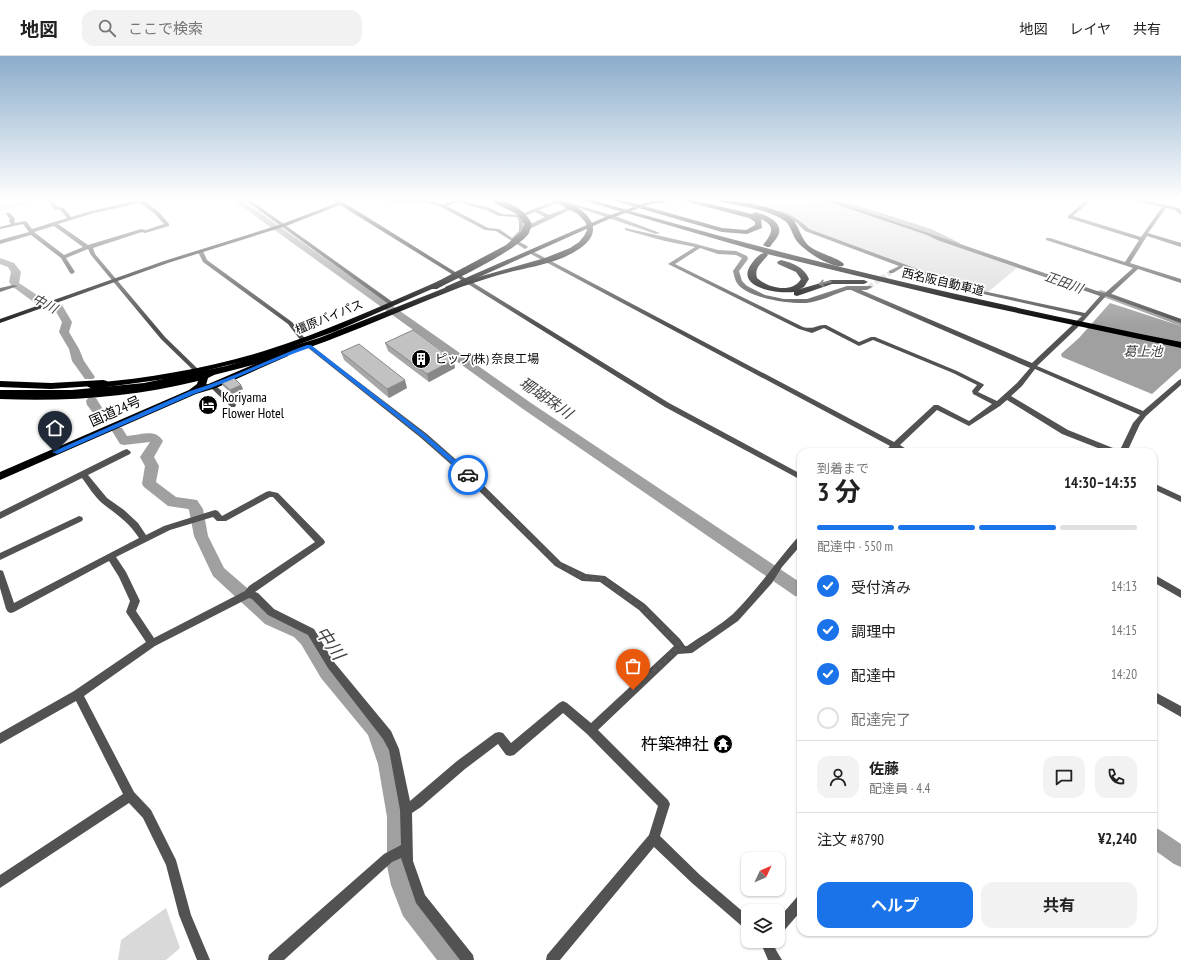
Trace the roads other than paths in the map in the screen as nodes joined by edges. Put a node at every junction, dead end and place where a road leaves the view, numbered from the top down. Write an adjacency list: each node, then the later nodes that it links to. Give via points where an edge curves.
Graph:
1 (44, 242): 31 (street)
2 (81, 242): 25 (street)
3 (104, 242): 25 (street)
4 (231, 242): 30 (main road)
5 (307, 242): 49 (street)
6 (403, 242): 37 (main road)
7 (517, 242): 45 (highway)
8 (517, 242): 27 (street)
9 (545, 242): 27 (highway, 橿原バイパス)
10 (546, 242): 27 (highway, 橿原バイパス)
11 (584, 242): 45 (highway, via 561,255)
12 (676, 242): 23 (street)
13 (686, 242): 23 (street)
14 (728, 242): 28 (highway)
15 (728, 242): 28 (highway)
16 (774, 242): 29 (highway)
17 (802, 242): 46 (highway, via 826,258 852,267)
18 (839, 242): 33 (street)
19 (948, 242): 47 (street)
20 (1058, 242): 32 (street)
21 (1141, 242): 32 (street)
22 (1168, 242): 24 (street)
23 (689, 244): 26 (street)
24 (1181, 245)
25 (88, 247): 31 (street); 38 (street)
26 (699, 247): 43 (street, via 743,255 745,259 736,271 739,282 768,298 807,301); 68 (street, via 671,264 801,328 812,331 824,326 859,344 874,338 955,372 981,385 975,393)
27 (528, 249): 37 (highway, 橿原バイパス); 39 (highway, 橿原バイパス); 70 (street)
28 (756, 251): 29 (highway); 29 (highway, via 752,270 756,282 778,290 796,289 803,285 805,279 802,273); 48 (highway, one-way to 28, via 883,284 853,281 824,283 789,294 769,292 753,285 746,275)
29 (773, 251): 46 (highway, 西名阪自動車道); 48 (highway, 西名阪自動車道)
30 (201, 252): 38 (main road); 55 (street, via 205,261 290,324)
31 (63, 258): 35 (street)
32 (1127, 264): 34 (street)
33 (902, 266): 36 (street); 50 (street, via 967,289)
34 (1136, 267): 40 (street); 47 (street)
35 (72, 272)
36 (891, 272)
37 (456, 276): 39 (main road); 49 (highway, 橿原バイパス)
38 (115, 280): 52 (main road); 59 (street, via 162,338)
39 (465, 280): 49 (highway, 橿原バイパス); 77 (street, via 667,405)
40 (1181, 281)
41 (14, 286): 44 (street)
42 (869, 287): 43 (street)
43 (852, 288): 58 (street)
44 (0, 290)
45 (436, 290): 61 (highway, via 313,336 192,370 140,379 85,384); 64 (highway, via 317,341 193,377 138,387 79,393)
46 (950, 292): 51 (highway, 西名阪自動車道)
47 (1104, 295): 50 (street); 53 (street)
48 (960, 299): 51 (highway, 西名阪自動車道)
49 (393, 306): 55 (highway, 橿原バイパス)
50 (1086, 315): 58 (street)
51 (1067, 319): 54 (highway, 西名阪自動車道); 56 (highway, 西名阪自動車道)
52 (0, 321)
53 (1181, 322)
54 (1181, 340)
55 (306, 343): 57 (highway, 橿原バイパス); 59 (highway, 橿原バイパス, via 240,360); 92 (street, via 424,436 466,473 558,564 585,578 602,579 642,608)
56 (1181, 345)
57 (285, 354): 59 (highway, 橿原バイパス); 62 (highway)
58 (1033, 366): 66 (street, via 1026,378); 69 (street)
59 (200, 378): 61 (highway, 橿原バイパス, via 34,388); 62 (street); 63 (highway, 国道24号); 65 (highway, 橿原バイパス, via 114,393 39,397)
60 (1181, 381): 69 (street)
61 (0, 385)
62 (213, 386): 63 (highway); 67 (street)
63 (192, 392): 78 (highway, 国道24号)
64 (0, 393)
65 (0, 396)
66 (1007, 397): 68 (street); 73 (street, via 1065,432)
67 (234, 404)
68 (998, 404): 70 (street, via 969,424 936,407)
69 (1144, 414): 74 (street)
70 (896, 446): 71 (street); 72 (street)
71 (893, 448)
72 (900, 448)
73 (1105, 448)
74 (1125, 448)
75 (126, 452): 76 (street)
76 (83, 474): 81 (street); 83 (street, via 104,500 135,525)
77 (797, 475)
78 (0, 476)
79 (1157, 488): 80 (street)
80 (1181, 499)
81 (0, 516)
82 (79, 519): 86 (street)
83 (144, 539): 85 (street); 89 (street, via 168,528 215,513 223,520 269,494 275,494 320,542)
84 (797, 544): 92 (street, via 735,618 689,650)
85 (111, 556): 87 (street, via 11,609); 91 (street, via 123,574 135,601 131,612)
86 (0, 557)
87 (0, 574)
88 (1157, 580): 90 (street)
89 (248, 594): 91 (street); 99 (street, via 255,596 272,612 311,632 331,664 387,735 394,749)
90 (1181, 594)
91 (152, 643): 93 (street)
92 (682, 650): 96 (street, via 676,650)
93 (78, 694): 97 (street); 98 (street)
94 (1157, 698): 95 (street)
95 (1181, 712)
96 (591, 730): 99 (street, via 563,706 510,751 499,737); 100 (street, via 664,804)
97 (0, 739)
98 (130, 796): 102 (street); 107 (street, via 147,814 172,864 185,915)
99 (406, 810): 101 (street)
100 (654, 838): 104 (street, via 696,880); 110 (street)
101 (406, 849): 108 (street, via 388,858); 109 (street, via 407,861 420,899)
102 (0, 882)
103 (797, 906): 105 (street)
104 (741, 918)
105 (785, 920)
106 (769, 948): 111 (street)
107 (204, 960)
108 (274, 960)
109 (468, 960)
110 (552, 960)
111 (776, 960)

